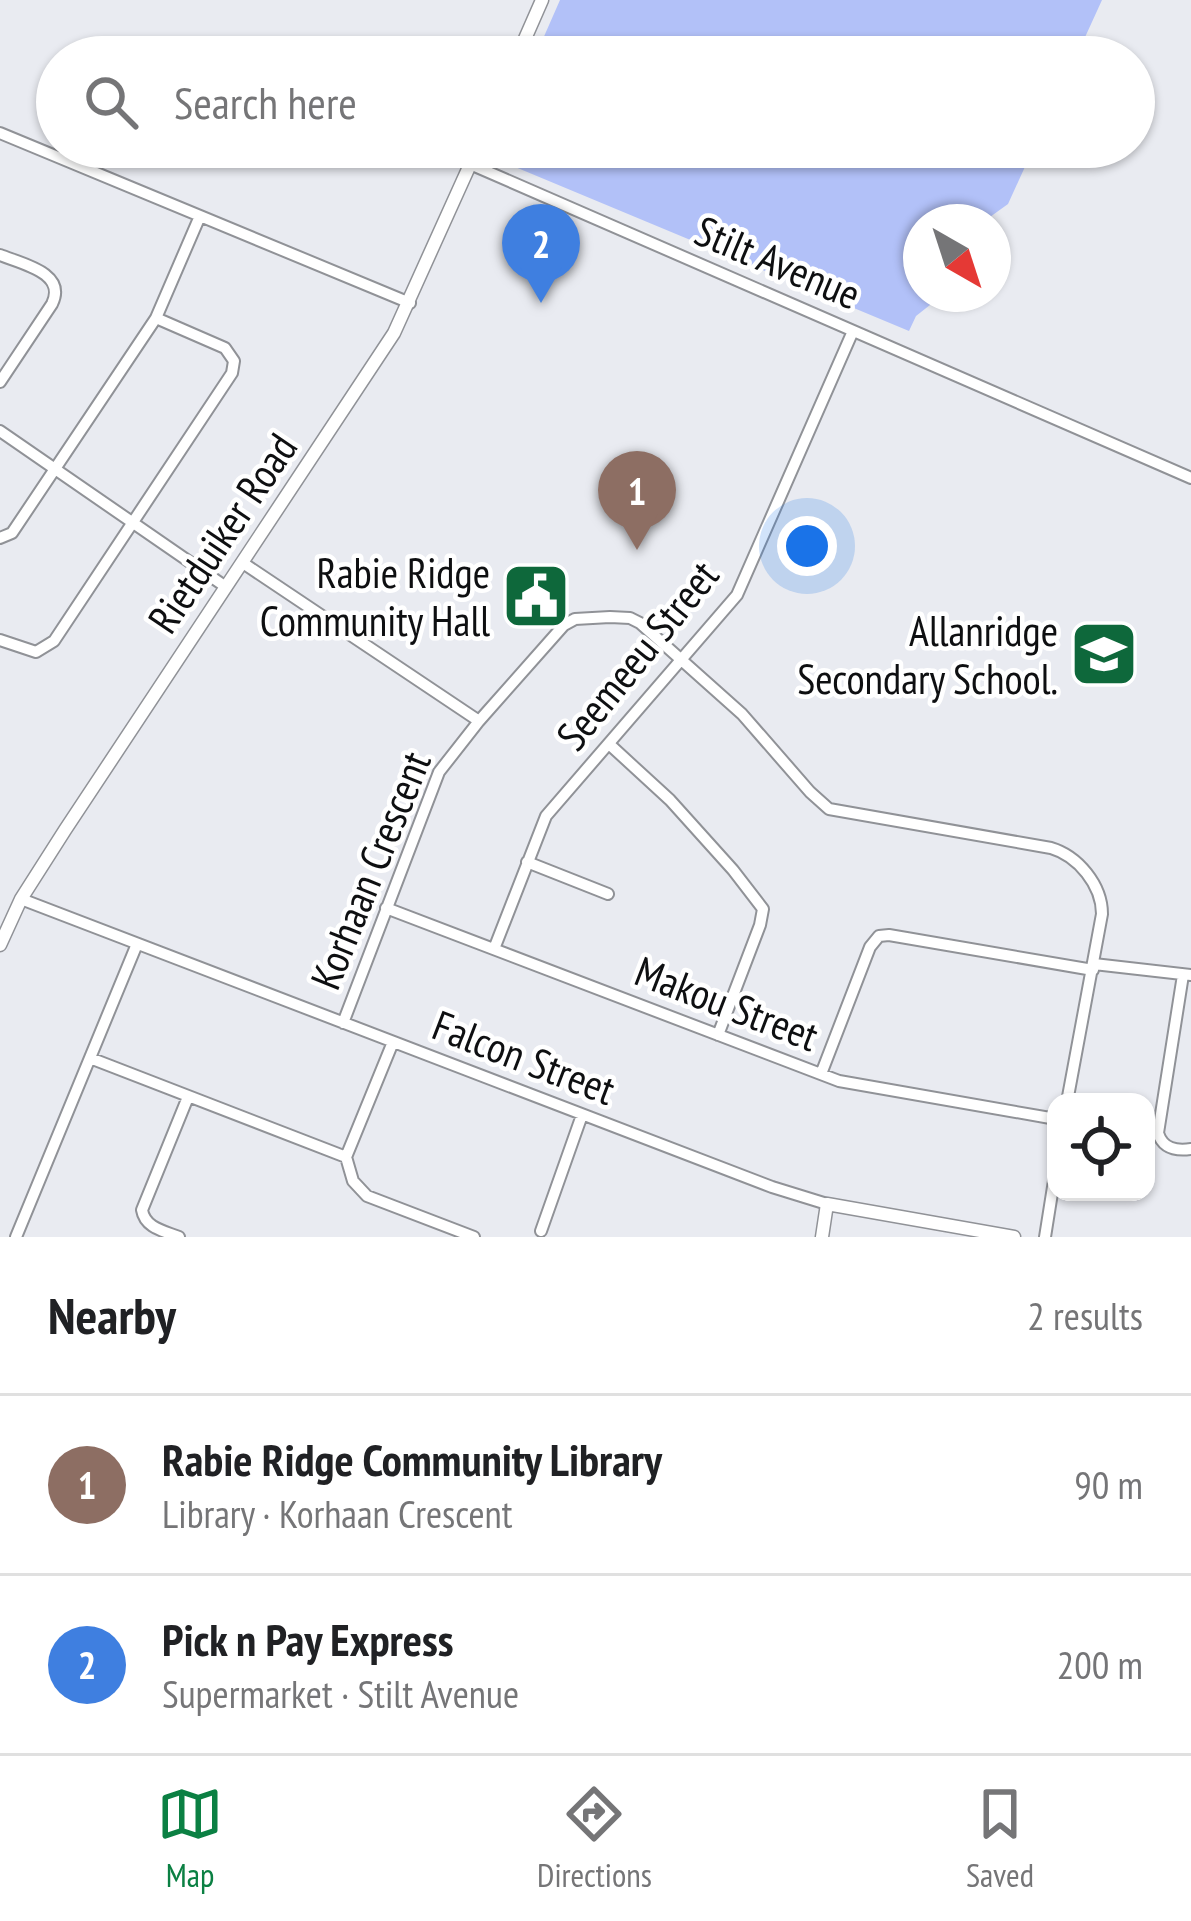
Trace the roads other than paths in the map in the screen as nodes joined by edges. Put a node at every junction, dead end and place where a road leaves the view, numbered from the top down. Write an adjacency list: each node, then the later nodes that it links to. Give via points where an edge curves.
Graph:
1 (542, 0): 2 (street)
2 (526, 36)
3 (0, 133): 4 (street)
4 (36, 148)
5 (84, 168): 8 (street)
6 (468, 168): 10 (street, Rietduiker Road)
7 (479, 168): 12 (street, Stilt Avenue)
8 (200, 216): 10 (street); 11 (street)
9 (0, 255): 13 (street, via 47,275 57,290)
10 (410, 303): 19 (street, Rietduiker Road)
11 (156, 318): 15 (street); 17 (street, via 225,348 234,366)
12 (853, 331): 16 (street, Stilt Avenue); 22 (street, Seemeeu Street, via 740,590)
13 (0, 382)
14 (0, 431): 15 (street)
15 (54, 469): 17 (street); 18 (street)
16 (1191, 478)
17 (133, 524): 20 (street); 21 (street, via 50,645 32,652)
18 (0, 538)
19 (243, 562): 20 (street, Rietduiker Road); 23 (street)
20 (226, 587): 27 (street, Rietduiker Road)
21 (0, 640)
22 (682, 659): 23 (street, Korhaan Crescent, via 635,620 575,619); 24 (street, Seemeeu Street); 32 (street, Korhaan Crescent, via 829,808 1069,856 1102,902)
23 (479, 721): 28 (street, Korhaan Crescent, via 439,772)
24 (609, 744): 25 (street, Seemeeu Street, via 546,816); 35 (street, via 670,800 763,909)
25 (527, 862): 26 (street); 31 (street, Seemeeu Street)
26 (608, 894)
27 (21, 899): 29 (street, Falcon Street); 30 (street, Rietduiker Road)
28 (386, 908): 31 (street, Makou Street); 34 (street, Korhaan Crescent)
29 (137, 944): 34 (street, Falcon Street); 37 (street)
30 (0, 945)
31 (494, 949): 35 (street, Makou Street)
32 (1094, 967): 33 (street); 38 (street, via 879,936); 39 (street, Korhaan Crescent)
33 (1187, 975): 43 (street, via 1158,1132 1172,1149)
34 (343, 1023): 36 (street, Falcon Street)
35 (718, 1035): 38 (street, Makou Street)
36 (393, 1042): 41 (street, Falcon Street); 44 (street)
37 (90, 1058): 40 (street); 49 (street)
38 (821, 1074): 42 (street, Makou Street)
39 (1069, 1093)
40 (188, 1097): 44 (street); 50 (street, via 142,1214)
41 (582, 1115): 46 (street, Falcon Street); 48 (street)
42 (1047, 1117)
43 (1191, 1149)
44 (346, 1157): 47 (street, via 367,1196)
45 (1051, 1201): 55 (street)
46 (827, 1204): 53 (street); 54 (street, Falcon Street)
47 (440, 1231): 51 (street)
48 (537, 1234): 52 (street)
49 (16, 1237)
50 (179, 1237)
51 (474, 1237)
52 (555, 1237)
53 (822, 1237)
54 (1012, 1237)
55 (1045, 1237)

